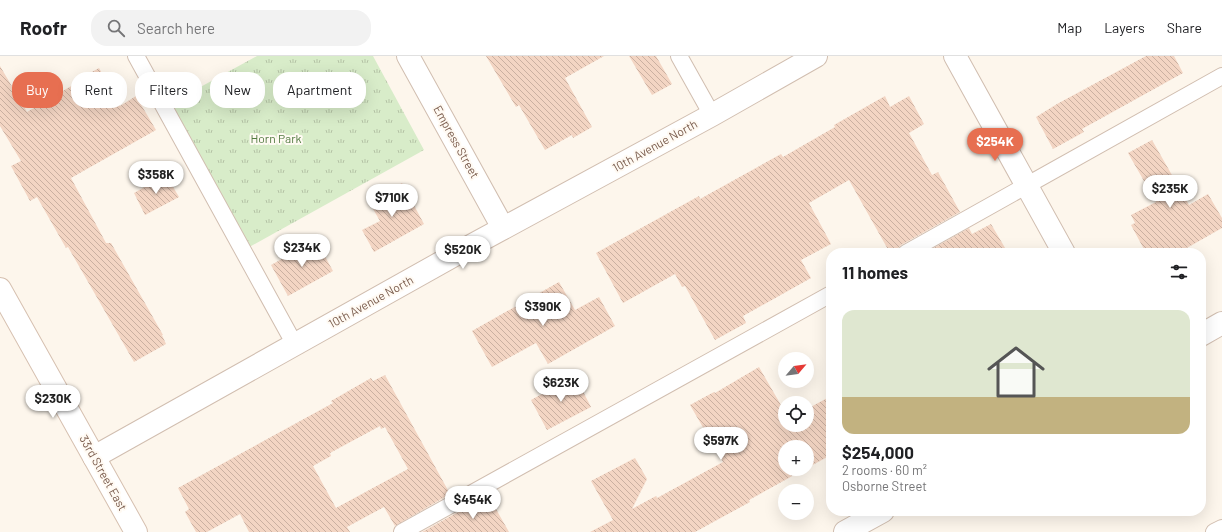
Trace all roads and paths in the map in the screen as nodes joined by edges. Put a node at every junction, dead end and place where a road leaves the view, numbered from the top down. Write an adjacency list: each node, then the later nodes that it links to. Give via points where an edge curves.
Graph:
1 (136, 56): 16 (lane)
2 (408, 56): 9 (street, Empress Street)
3 (679, 56): 7 (lane)
4 (816, 56): 7 (street, 10th Avenue North)
5 (955, 56): 8 (street)
6 (1222, 76): 8 (lane)
7 (712, 115): 9 (street, 10th Avenue North)
8 (1028, 186): 10 (lane); 11 (street)
9 (503, 228): 16 (street, 10th Avenue North)
10 (915, 248)
11 (1061, 248)
12 (0, 289): 17 (street, 33rd Street East)
13 (826, 297): 21 (lane)
14 (1222, 323): 15 (street)
15 (1206, 332)
16 (295, 345): 17 (street, 10th Avenue North)
17 (94, 457): 20 (street, 33rd Street East)
18 (874, 516): 22 (street)
19 (1222, 528): 23 (lane)
20 (136, 532)
21 (402, 532)
22 (845, 532)
23 (1214, 532)

